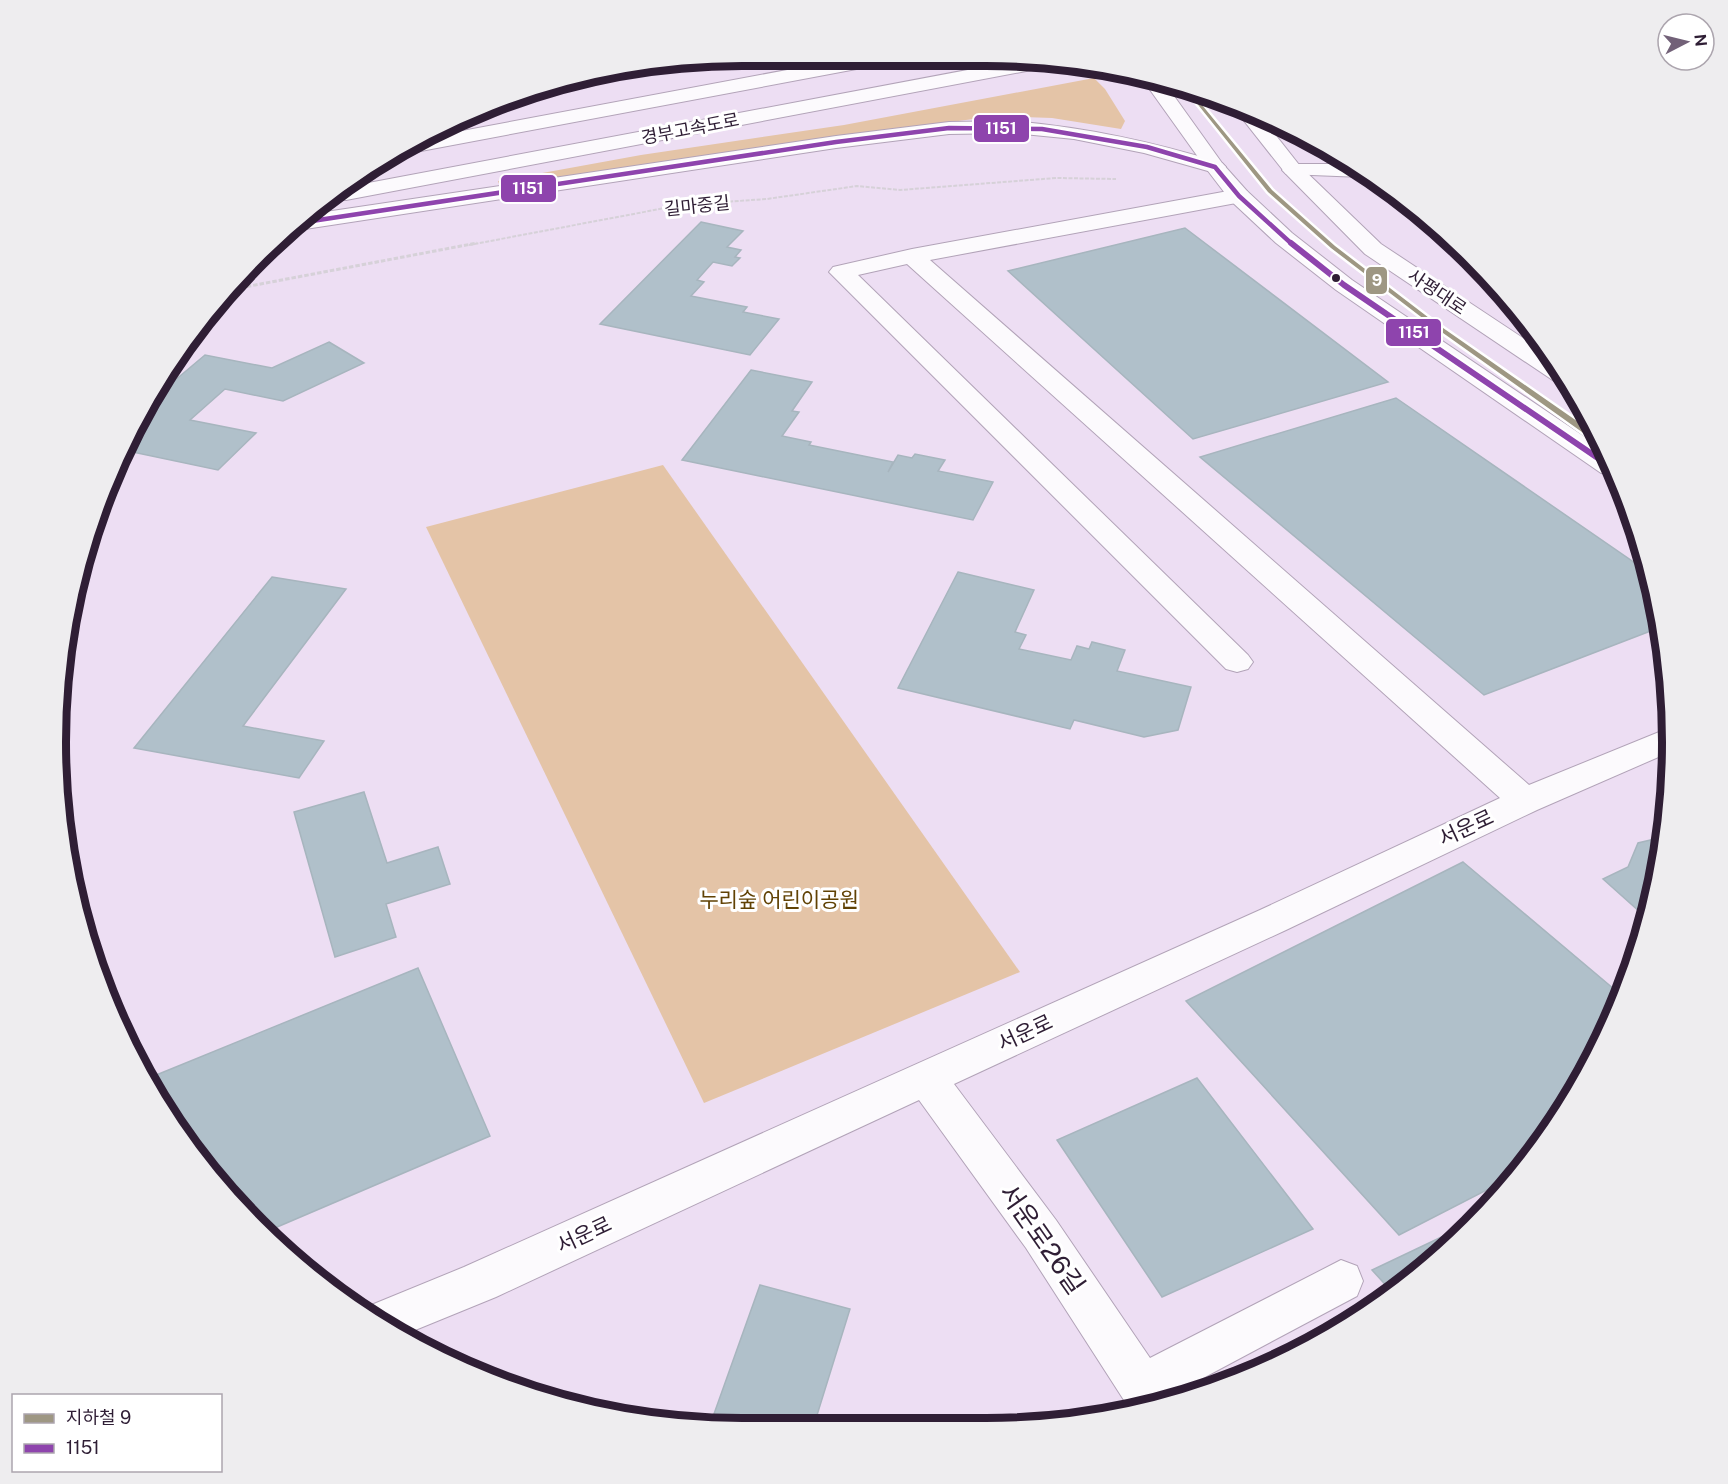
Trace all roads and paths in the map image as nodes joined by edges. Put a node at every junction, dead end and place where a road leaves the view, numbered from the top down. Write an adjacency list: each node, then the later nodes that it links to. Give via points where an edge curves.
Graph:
1 (841, 66): 5 (main road, 경부고속도로)
2 (1017, 67): 10 (main road, 경부고속도로)
3 (1159, 89): 6 (main road)
4 (1256, 122): 7 (main road, 사평대로)
5 (429, 143)
6 (1215, 166): 11 (main road); 12 (main road, via 1147,147 1074,133 1013,127 949,128)
7 (1293, 170): 8 (main road); 15 (main road, 사평대로, via 1373,249)
8 (1347, 171)
9 (1122, 179): 14 (path, 길마중길, via 1056,178 900,190 857,186 681,206)
10 (346, 195)
11 (1239, 196): 13 (main road); 16 (main road, via 1344,285)
12 (312, 221)
13 (912, 256): 17 (main road, via 841,272); 19 (main road)
14 (242, 288)
15 (1548, 366)
16 (1600, 459)
17 (1237, 662)
18 (1662, 742): 19 (main road, 서운로)
19 (1525, 801): 20 (main road, 서운로)
20 (926, 1078): 22 (main road, 서운로, via 480,1282); 23 (main road, 서운로26길, via 1041,1234)
21 (1341, 1281): 23 (main road)
22 (390, 1319)
23 (1148, 1394)

